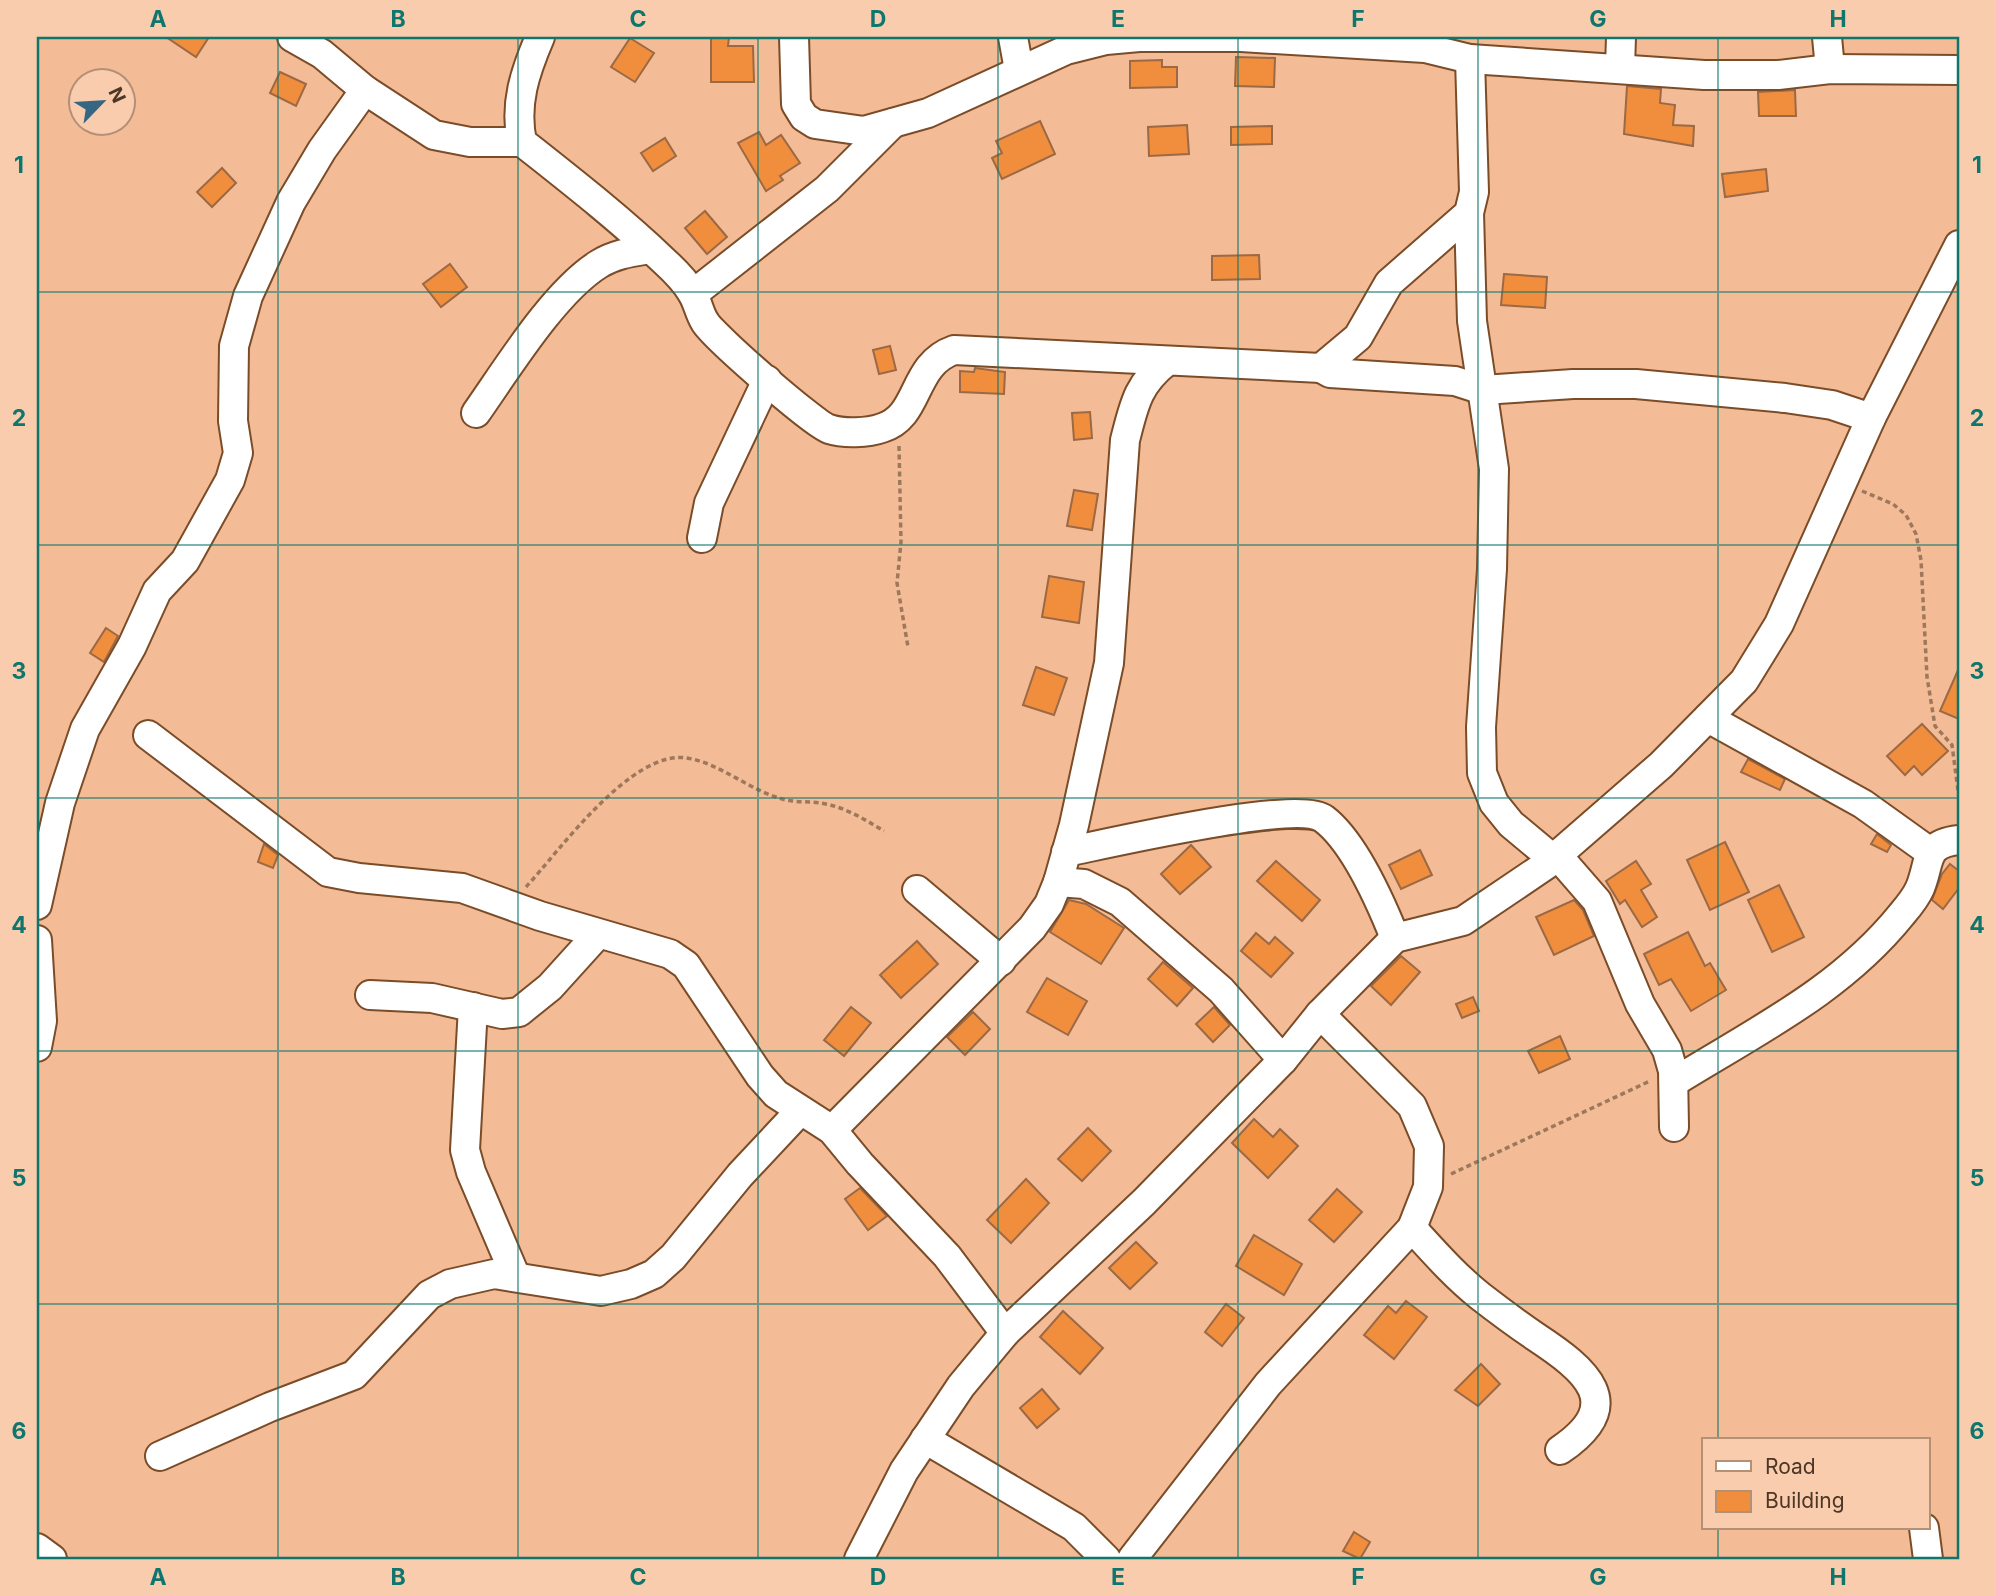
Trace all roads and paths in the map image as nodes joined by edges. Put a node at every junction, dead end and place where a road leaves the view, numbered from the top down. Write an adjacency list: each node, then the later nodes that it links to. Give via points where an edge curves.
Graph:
1 (292, 37): 9 (street)
2 (540, 37): 17 (street, via 519,104)
3 (794, 37): 16 (street, via 796,104 804,117 815,124 864,131)
4 (1013, 37): 13 (street)
5 (1241, 37): 8 (street); 13 (street, via 1106,40)
6 (1621, 37): 11 (street)
7 (1827, 37): 12 (street)
8 (1425, 43): 10 (street)
9 (326, 46): 15 (street)
10 (1470, 59): 11 (street); 18 (street, via 1474,192)
11 (1620, 67): 12 (street, via 1717,75)
12 (1830, 69): 14 (street)
13 (1019, 70): 16 (street, via 928,113)
14 (1959, 70)
15 (365, 90): 17 (street, via 433,135 470,142); 43 (street, via 291,202 248,296 234,346 233,421 238,453 230,480 185,561 157,591 85,729 60,803)
16 (893, 123): 21 (street, via 827,188)
17 (522, 142): 20 (street)
18 (1468, 214): 23 (street, via 1389,283 1358,337); 25 (street, via 1472,321)
19 (1959, 245): 27 (street)
20 (650, 249): 21 (street); 26 (street, via 621,254 585,275 544,320)
21 (693, 294): 24 (street, via 705,322)
22 (1166, 362): 23 (street); 28 (street, via 954,351 939,355 930,365); 37 (street, via 1148,376 1125,440 1109,663)
23 (1321, 369): 25 (street, via 1455,381)
24 (767, 380): 28 (street, via 828,429 880,429); 30 (street, via 709,503)
25 (1483, 390): 27 (street, via 1636,384 1785,398 1832,405); 39 (street, via 1494,469 1494,523 1482,773 1503,814)
26 (476, 413)
27 (1871, 418): 29 (street)
28 (900, 419): 31 (path, via 897,583)
29 (1842, 483): 32 (street, via 1779,624 1744,681); 34 (path, via 1893,504 1906,515 1916,534 1929,690 1935,726 1952,745)
30 (702, 538)
31 (908, 647)
32 (1708, 718): 38 (street, via 1863,804); 39 (street)
33 (148, 735): 42 (street, via 328,872 462,888)
34 (1959, 797)
35 (884, 831): 42 (path, via 835,806 780,799 687,758 664,759 617,789)
36 (1959, 840): 38 (street, via 1946,841)
37 (1066, 852): 40 (street); 45 (street, via 1230,821 1305,814 1322,818 1357,862)
38 (1930, 852): 53 (street, via 1919,890 1852,968 1818,996)
39 (1555, 857): 45 (street, via 1463,921); 53 (street, via 1597,901 1640,1004 1667,1050)
40 (1058, 883): 47 (street, via 1032,928); 52 (street, via 1084,884 1119,902 1221,990)
41 (917, 890): 47 (street)
42 (510, 904): 44 (street)
43 (37, 905)
44 (598, 934): 49 (street, via 550,987 519,1012 502,1014); 54 (street, via 670,954 685,965 760,1076)
45 (1395, 938): 50 (street)
46 (37, 940): 51 (street, via 42,1021)
47 (1001, 961): 56 (street)
48 (370, 995): 49 (street, via 432,998)
49 (473, 1007): 59 (street, via 465,1150)
50 (1320, 1014): 52 (street); 57 (street, via 1412,1106 1429,1146)
51 (37, 1047)
52 (1283, 1060): 60 (street, via 1144,1202)
53 (1673, 1076): 55 (street); 57 (path, via 1478,1159)
54 (799, 1112): 56 (street); 59 (street, via 654,1274 601,1291)
55 (1674, 1127)
56 (832, 1130): 60 (street, via 947,1255)
57 (1428, 1187): 58 (street)
58 (1412, 1228): 62 (street, via 1478,1295 1583,1371 1592,1385 1593,1416 1578,1438); 69 (street, via 1268,1384)
59 (515, 1276): 63 (street, via 494,1274 450,1284 429,1295 354,1375)
60 (1005, 1333): 61 (street)
61 (925, 1439): 67 (street); 68 (street, via 1074,1527)
62 (1560, 1450)
63 (160, 1456)
64 (1924, 1530): 70 (street)
65 (37, 1548): 66 (street)
66 (52, 1559)
67 (859, 1559)
68 (1106, 1559)
69 (1132, 1559)
70 (1928, 1559)

